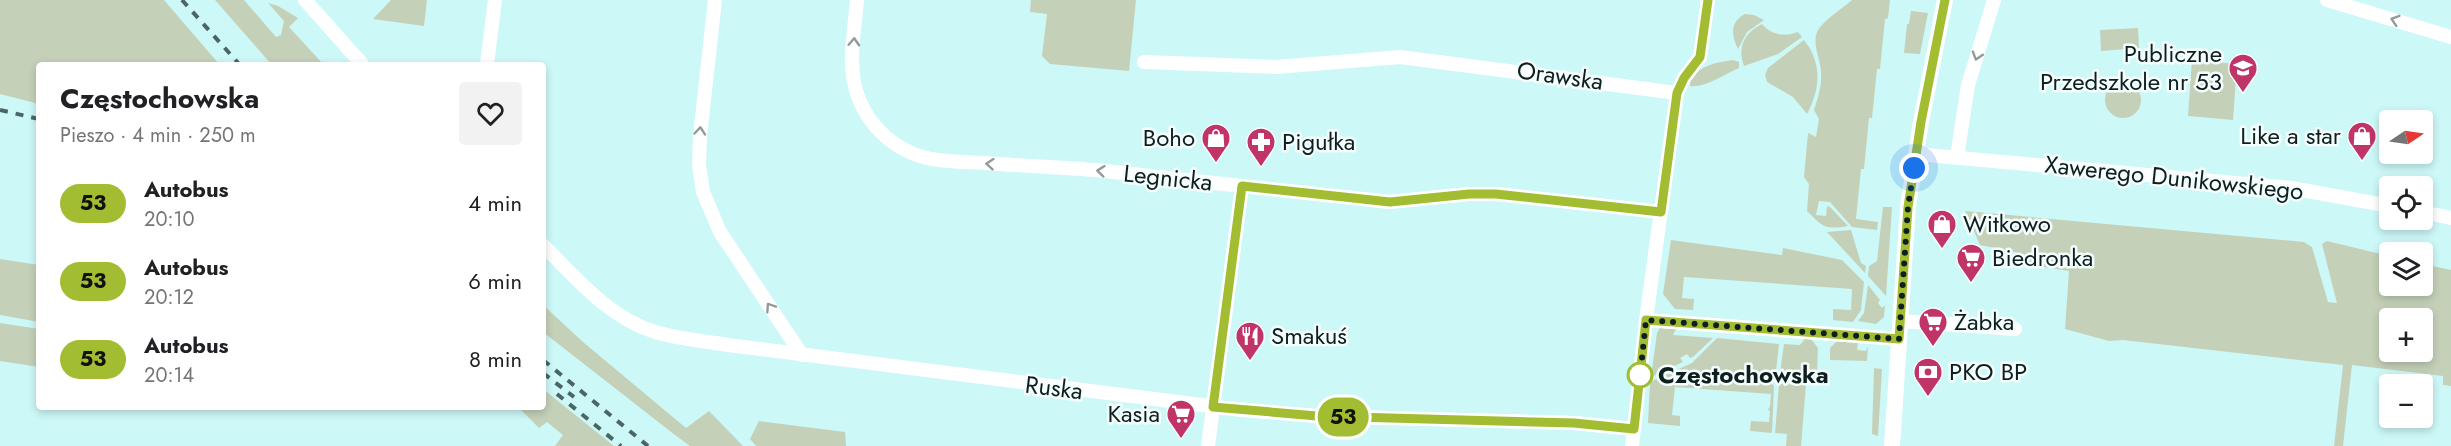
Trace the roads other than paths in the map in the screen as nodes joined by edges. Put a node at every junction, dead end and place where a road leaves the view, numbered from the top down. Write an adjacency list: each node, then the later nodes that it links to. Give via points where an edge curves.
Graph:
1 (305, 0): 10 (street)
2 (495, 0): 11 (street)
3 (716, 0): 26 (street, one-way to 3, via 725,240 703,192 699,143)
4 (857, 0): 16 (street, Legnicka, one-way to 4, via 925,157 902,148 880,132 865,112 855,84)
5 (1708, 0): 13 (street, via 1700,57)
6 (1945, 0): 14 (street)
7 (1994, 0): 15 (street, one-way to 15, via 1968,86)
8 (2327, 0): 9 (street, one-way to 8)
9 (2451, 37)
10 (360, 62)
11 (487, 62)
12 (1144, 62): 13 (street, Orawska, via 1276,67 1387,56)
13 (1677, 93): 18 (street)
14 (1916, 154): 15 (street, Xawerego Dunikowskiego); 23 (street)
15 (1957, 157): 17 (street, Xawerego Dunikowskiego, via 2291,188)
16 (1242, 186): 18 (street, Legnicka, via 1390,202 1496,194); 27 (street)
17 (2379, 204)
18 (1661, 212): 22 (street)
19 (2433, 214): 20 (street)
20 (2451, 218)
21 (546, 248): 26 (street, Ruska, via 605,305 644,328 666,335)
22 (1646, 320): 25 (street); 28 (street)
23 (1900, 321): 24 (street); 25 (street)
24 (2015, 329)
25 (1899, 339): 31 (street)
26 (802, 355): 27 (street, Ruska)
27 (1213, 407): 28 (street, Ruska, via 1329,417 1574,423); 29 (street)
28 (1634, 429): 30 (street)
29 (1208, 446)
30 (1632, 446)
31 (1892, 446)

